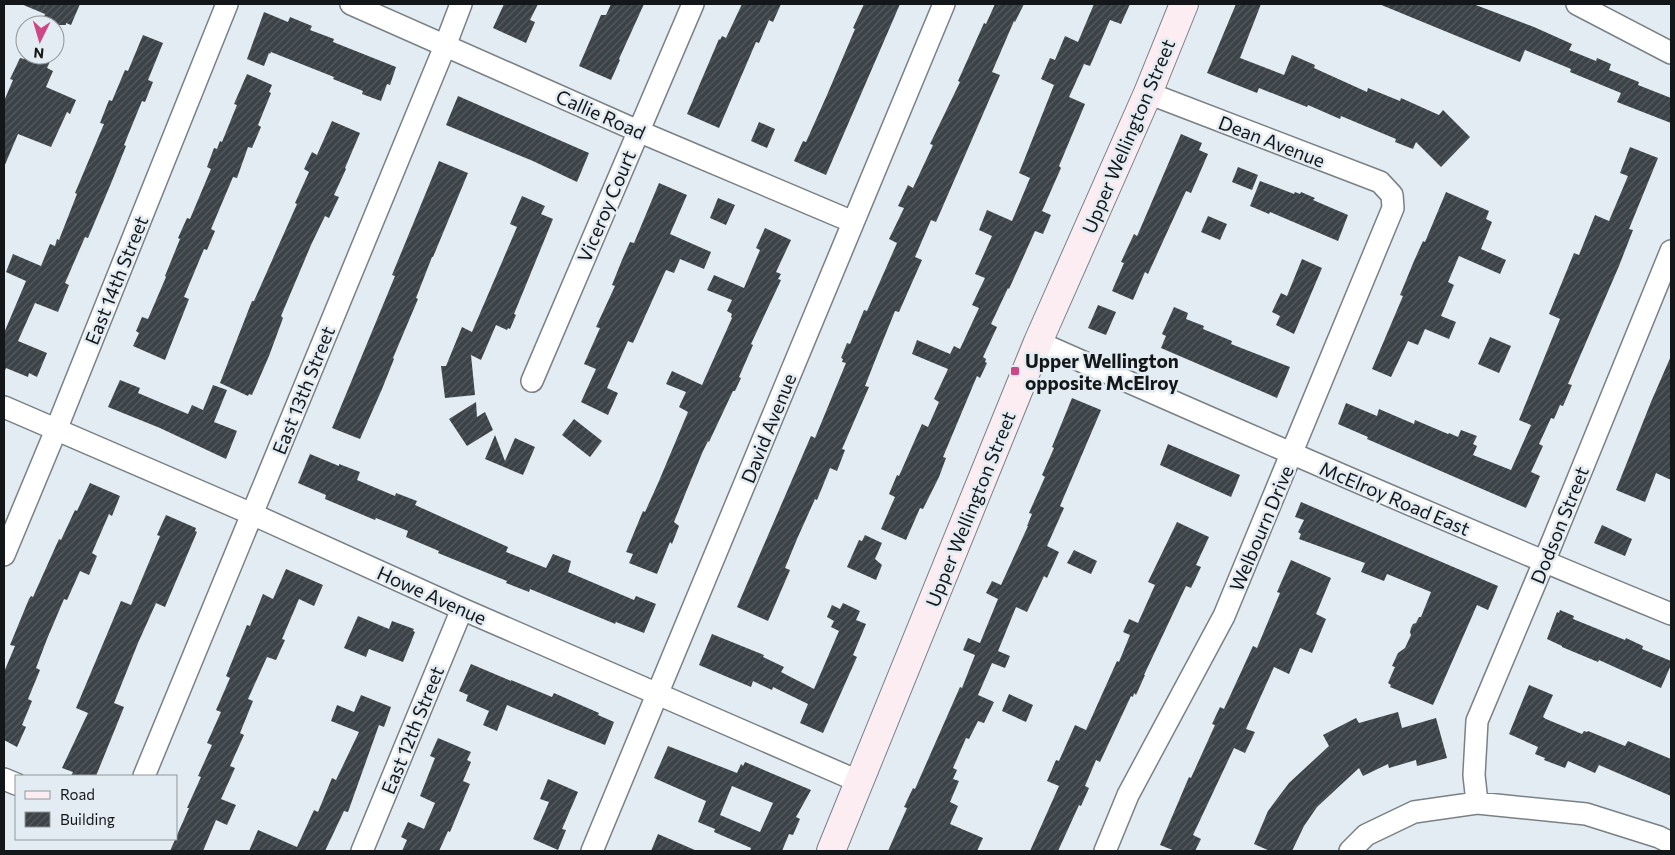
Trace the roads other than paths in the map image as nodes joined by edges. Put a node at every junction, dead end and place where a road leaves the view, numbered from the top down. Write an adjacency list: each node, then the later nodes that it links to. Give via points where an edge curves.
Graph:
1 (227, 4): 18 (street, East 14th Street)
2 (351, 4): 8 (street, Callie Road)
3 (461, 4): 8 (street, East 13th Street)
4 (693, 4): 11 (street, Viceroy Court)
5 (944, 4): 13 (street, David Avenue)
6 (1184, 4): 10 (main road, Upper Wellington Street)
7 (1577, 4): 9 (street)
8 (445, 46): 11 (street, Callie Road); 20 (street, East 13th Street)
9 (1671, 53)
10 (1148, 93): 12 (street, Dean Avenue, via 1380,182); 15 (main road, Upper Wellington Street)
11 (638, 131): 13 (street, Callie Road); 16 (street, Viceroy Court)
12 (1392, 195): 19 (street, Welbourn Drive, via 1393,208)
13 (853, 222): 25 (street, David Avenue)
14 (1671, 251): 22 (street, Dodson Street)
15 (1038, 342): 19 (street, McElroy Road East); 27 (main road, Upper Wellington Street)
16 (532, 382)
17 (4, 407): 18 (street, Howe Avenue)
18 (56, 430): 20 (street, Howe Avenue); 21 (street, East 14th Street)
19 (1291, 454): 22 (street, McElroy Road East); 33 (street, Welbourn Drive, via 1224,616 1128,795)
20 (252, 514): 23 (street, Howe Avenue); 26 (street, East 13th Street)
21 (4, 555)
22 (1544, 562): 24 (street, McElroy Road East); 28 (street, Dodson Street, via 1477,720 1474,775)
23 (462, 609): 25 (street, Howe Avenue); 30 (street, East 12th Street)
24 (1671, 614)
25 (658, 694): 27 (street, Howe Avenue); 31 (street, David Avenue)
26 (144, 775)
27 (860, 782): 32 (main road, Upper Wellington Street)
28 (1478, 803): 29 (street, via 1586,814); 34 (street, via 1414,812 1366,835)
29 (1671, 843)
30 (362, 851)
31 (592, 851)
32 (831, 851)
33 (1105, 851)
34 (1350, 851)

